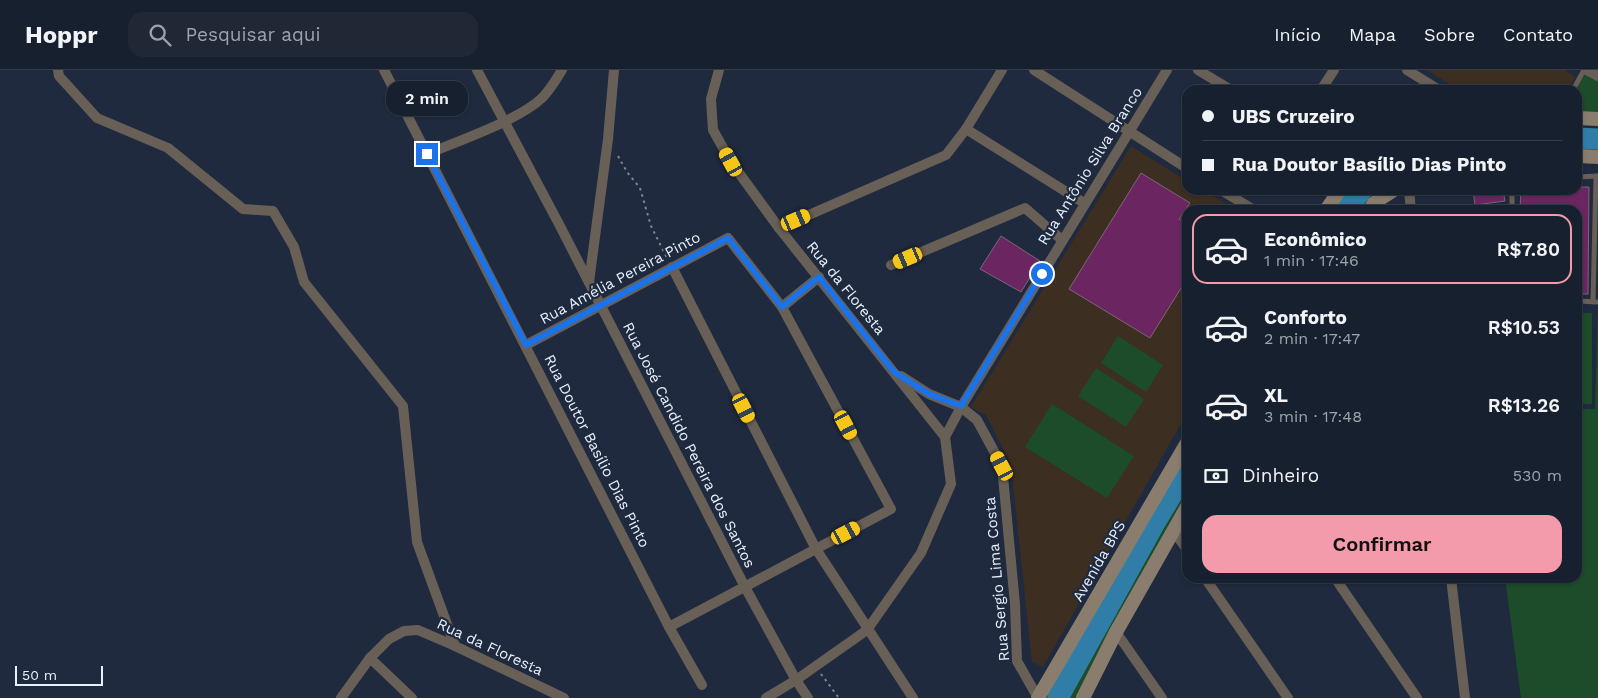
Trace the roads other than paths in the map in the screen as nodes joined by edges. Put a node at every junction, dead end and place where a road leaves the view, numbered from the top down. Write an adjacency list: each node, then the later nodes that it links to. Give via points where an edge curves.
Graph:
1 (58, 70): 61 (street, via 59,76 97,118 168,148 243,209 273,211 294,247 304,282 402,406 418,542)
2 (384, 70): 24 (street, Rua Doutor Basílio Dias Pinto)
3 (477, 70): 21 (street, Rua José Candido Pereira dos Santos)
4 (562, 70): 21 (street, via 540,100)
5 (614, 70): 40 (street)
6 (719, 70): 35 (street, Rua da Floresta, via 711,99 713,130 731,162)
7 (1002, 70): 22 (street)
8 (1034, 70): 23 (street)
9 (1167, 70): 23 (street, Rua Antônio Silva Branco)
10 (1198, 70): 15 (street)
11 (1334, 70): 16 (street)
12 (1407, 70): 17 (street)
13 (1585, 70): 14 (street); 18 (lane)
14 (1598, 76)
15 (1223, 85)
16 (1324, 85)
17 (1431, 85)
18 (1576, 85)
19 (1582, 118): 20 (main road)
20 (1598, 119)
21 (503, 121): 24 (street); 40 (street, Rua José Candido Pereira dos Santos)
22 (966, 129): 32 (street); 35 (street, via 946,155)
23 (1128, 132): 27 (street); 32 (street, Rua Antônio Silva Branco)
24 (427, 154): 45 (street, Rua Doutor Basílio Dias Pinto)
25 (1582, 156): 26 (main road)
26 (1598, 156)
27 (1182, 165)
28 (1597, 176): 29 (lane); 42 (lane)
29 (1582, 177)
30 (1230, 195): 33 (street)
31 (1386, 195): 34 (main road)
32 (1084, 204): 36 (street, Rua Antônio Silva Branco)
33 (1246, 205)
34 (1373, 205)
35 (779, 228): 39 (street, Rua da Floresta)
36 (1062, 240): 37 (street, via 1025,208); 47 (street, Rua Antônio Silva Branco)
37 (891, 265)
38 (672, 267): 43 (street, Rua Amélia Pereira Pinto); 44 (street, Rua Amélia Pereira Pinto, via 728,238); 53 (street)
39 (819, 277): 44 (street); 46 (street, Rua da Floresta)
40 (588, 282): 43 (street, Rua José Candido Pereira dos Santos)
41 (1582, 301): 42 (lane)
42 (1595, 302)
43 (600, 306): 45 (street, Rua Amélia Pereira Pinto); 57 (street, Rua José Candido Pereira dos Santos)
44 (782, 307): 53 (street, via 892,509)
45 (526, 345): 58 (street, Rua Doutor Basílio Dias Pinto)
46 (894, 372): 47 (street, via 929,394); 48 (street, Rua da Floresta)
47 (961, 406): 48 (street); 71 (street, Rua Sergio Lima Costa, via 977,420 1002,466 1017,661)
48 (945, 437): 59 (street, via 951,484 921,553)
49 (1182, 451): 71 (main road, Avenida BPS)
50 (1182, 515): 51 (main road)
51 (1173, 530): 52 (street); 60 (main road)
52 (1182, 543)
53 (816, 549): 57 (street); 59 (street)
54 (1209, 583): 74 (street)
55 (1338, 583): 75 (street)
56 (1452, 583): 76 (street)
57 (745, 587): 58 (street); 63 (street, Rua José Candido Pereira dos Santos)
58 (669, 627): 64 (street, Rua Doutor Basílio Dias Pinto)
59 (867, 630): 63 (street); 70 (street)
60 (1116, 632): 72 (main road); 73 (street)
61 (455, 646): 62 (street, Rua da Floresta, via 418,630 404,631 389,639); 67 (street, Rua da Floresta)
62 (370, 658): 65 (street, Rua da Floresta); 66 (street)
63 (796, 680): 68 (street); 69 (street, Rua José Candido Pereira dos Santos)
64 (702, 685)
65 (341, 698)
66 (412, 698)
67 (564, 698)
68 (766, 698)
69 (808, 698)
70 (913, 698)
71 (1038, 698)
72 (1082, 698)
73 (1162, 698)
74 (1288, 698)
75 (1417, 698)
76 (1466, 698)

